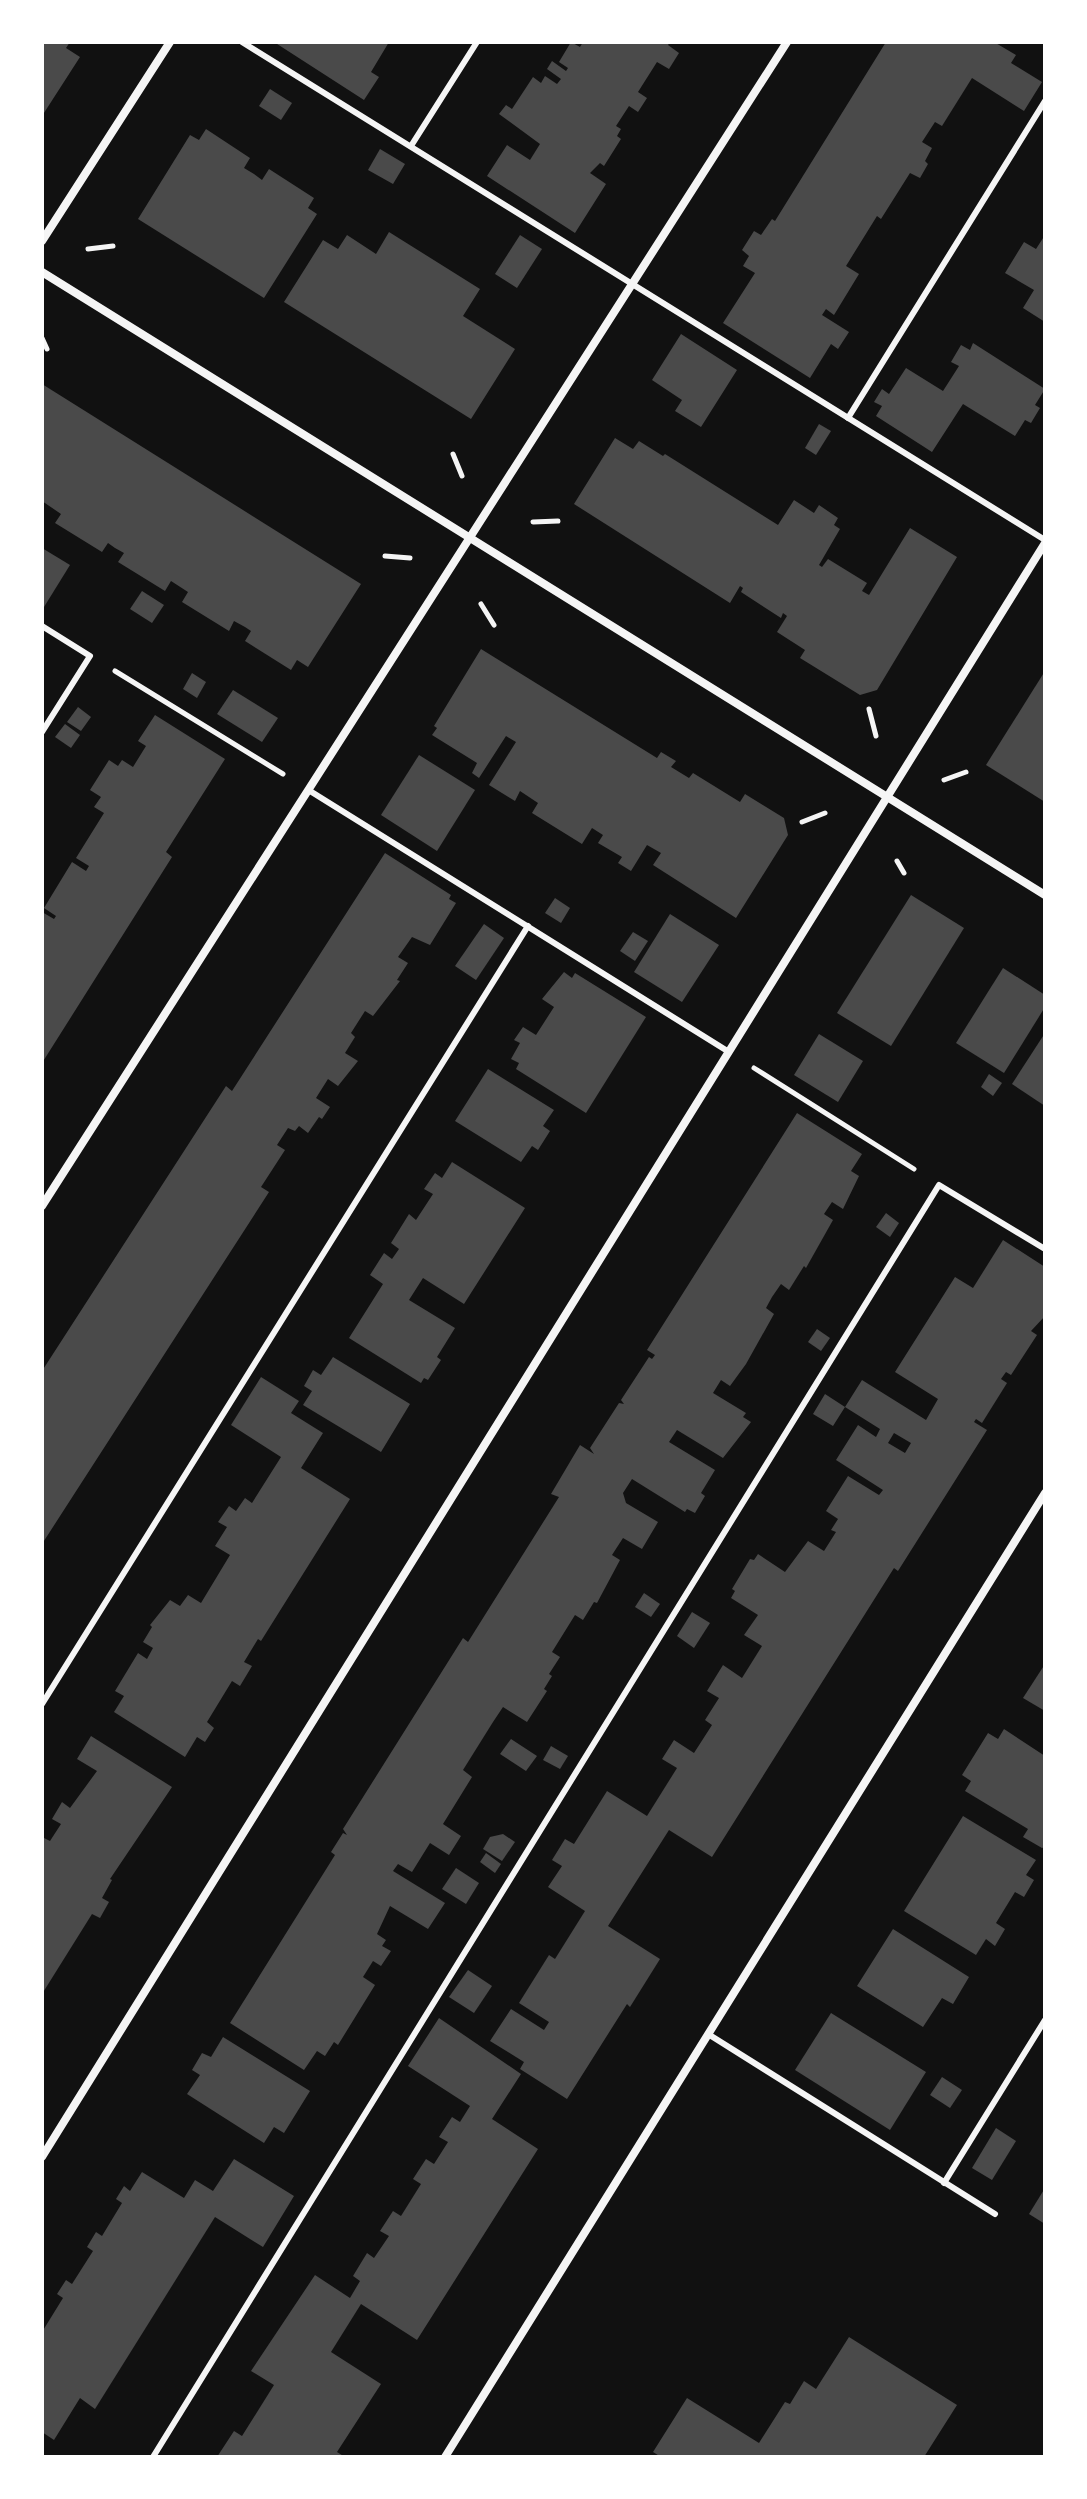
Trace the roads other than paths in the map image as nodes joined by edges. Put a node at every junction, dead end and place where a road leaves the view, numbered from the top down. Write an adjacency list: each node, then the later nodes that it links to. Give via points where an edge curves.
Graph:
1 (170, 42): 7 (street)
2 (242, 42): 6 (lane)
3 (477, 42): 6 (lane)
4 (787, 42): 9 (street)
5 (1045, 101): 10 (lane)
6 (411, 146): 9 (lane)
7 (42, 241)
8 (42, 272): 11 (street)
9 (634, 285): 10 (lane); 11 (street)
10 (848, 418): 12 (lane)
11 (472, 539): 15 (street); 16 (street)
12 (1045, 541): 16 (street)
13 (42, 626): 14 (lane, via 90,656)
14 (42, 732)
15 (310, 791): 18 (lane); 20 (street)
16 (886, 797): 17 (street); 19 (street)
17 (1045, 895)
18 (528, 926): 19 (lane); 23 (lane)
19 (729, 1052): 26 (street)
20 (42, 1206)
21 (1045, 1249): 29 (lane, via 939,1185)
22 (1045, 1493): 25 (street)
23 (42, 1704)
24 (1045, 2020): 27 (lane)
25 (708, 2034): 27 (lane); 30 (street)
26 (42, 2157)
27 (944, 2183): 28 (lane)
28 (995, 2214)
29 (153, 2457)
30 (445, 2457)

